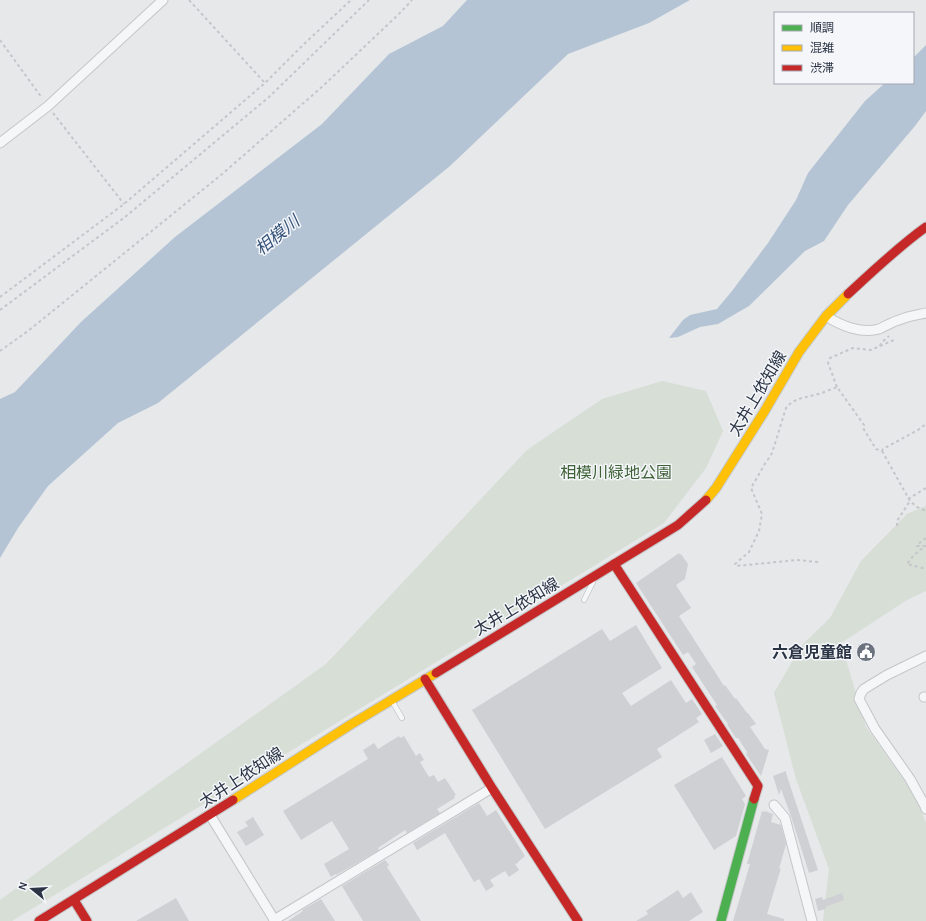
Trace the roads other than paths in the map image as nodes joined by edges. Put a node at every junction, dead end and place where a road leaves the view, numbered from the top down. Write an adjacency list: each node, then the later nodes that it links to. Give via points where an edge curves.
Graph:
1 (163, 0): 2 (street, via 48,106)
2 (0, 143)
3 (926, 227): 5 (main road, 太井上依知線, via 880,264)
4 (926, 313): 5 (street, via 865,331 835,322)
5 (826, 316): 6 (main road, 太井上依知線, via 799,352 716,488 678,525)
6 (614, 564): 7 (main road, 太井上依知線); 23 (main road, via 758,786)
7 (592, 577): 8 (lane, via 593,582); 10 (main road, 太井上依知線)
8 (584, 600)
9 (926, 656): 14 (street, via 864,689 859,699 875,729 910,779)
10 (425, 679): 11 (main road, 太井上依知線); 13 (main road)
11 (391, 700): 12 (lane); 17 (main road, 太井上依知線)
12 (402, 718)
13 (492, 788): 19 (street); 22 (main road)
14 (922, 791): 16 (street)
15 (774, 805): 24 (street, via 785,818)
16 (926, 809)
17 (210, 815): 18 (main road, 太井上依知線); 19 (street)
18 (74, 900): 20 (main road, 太井上依知線); 21 (main road)
19 (275, 920)
20 (39, 921)
21 (87, 921)
22 (578, 921)
23 (721, 921)
24 (812, 921)

